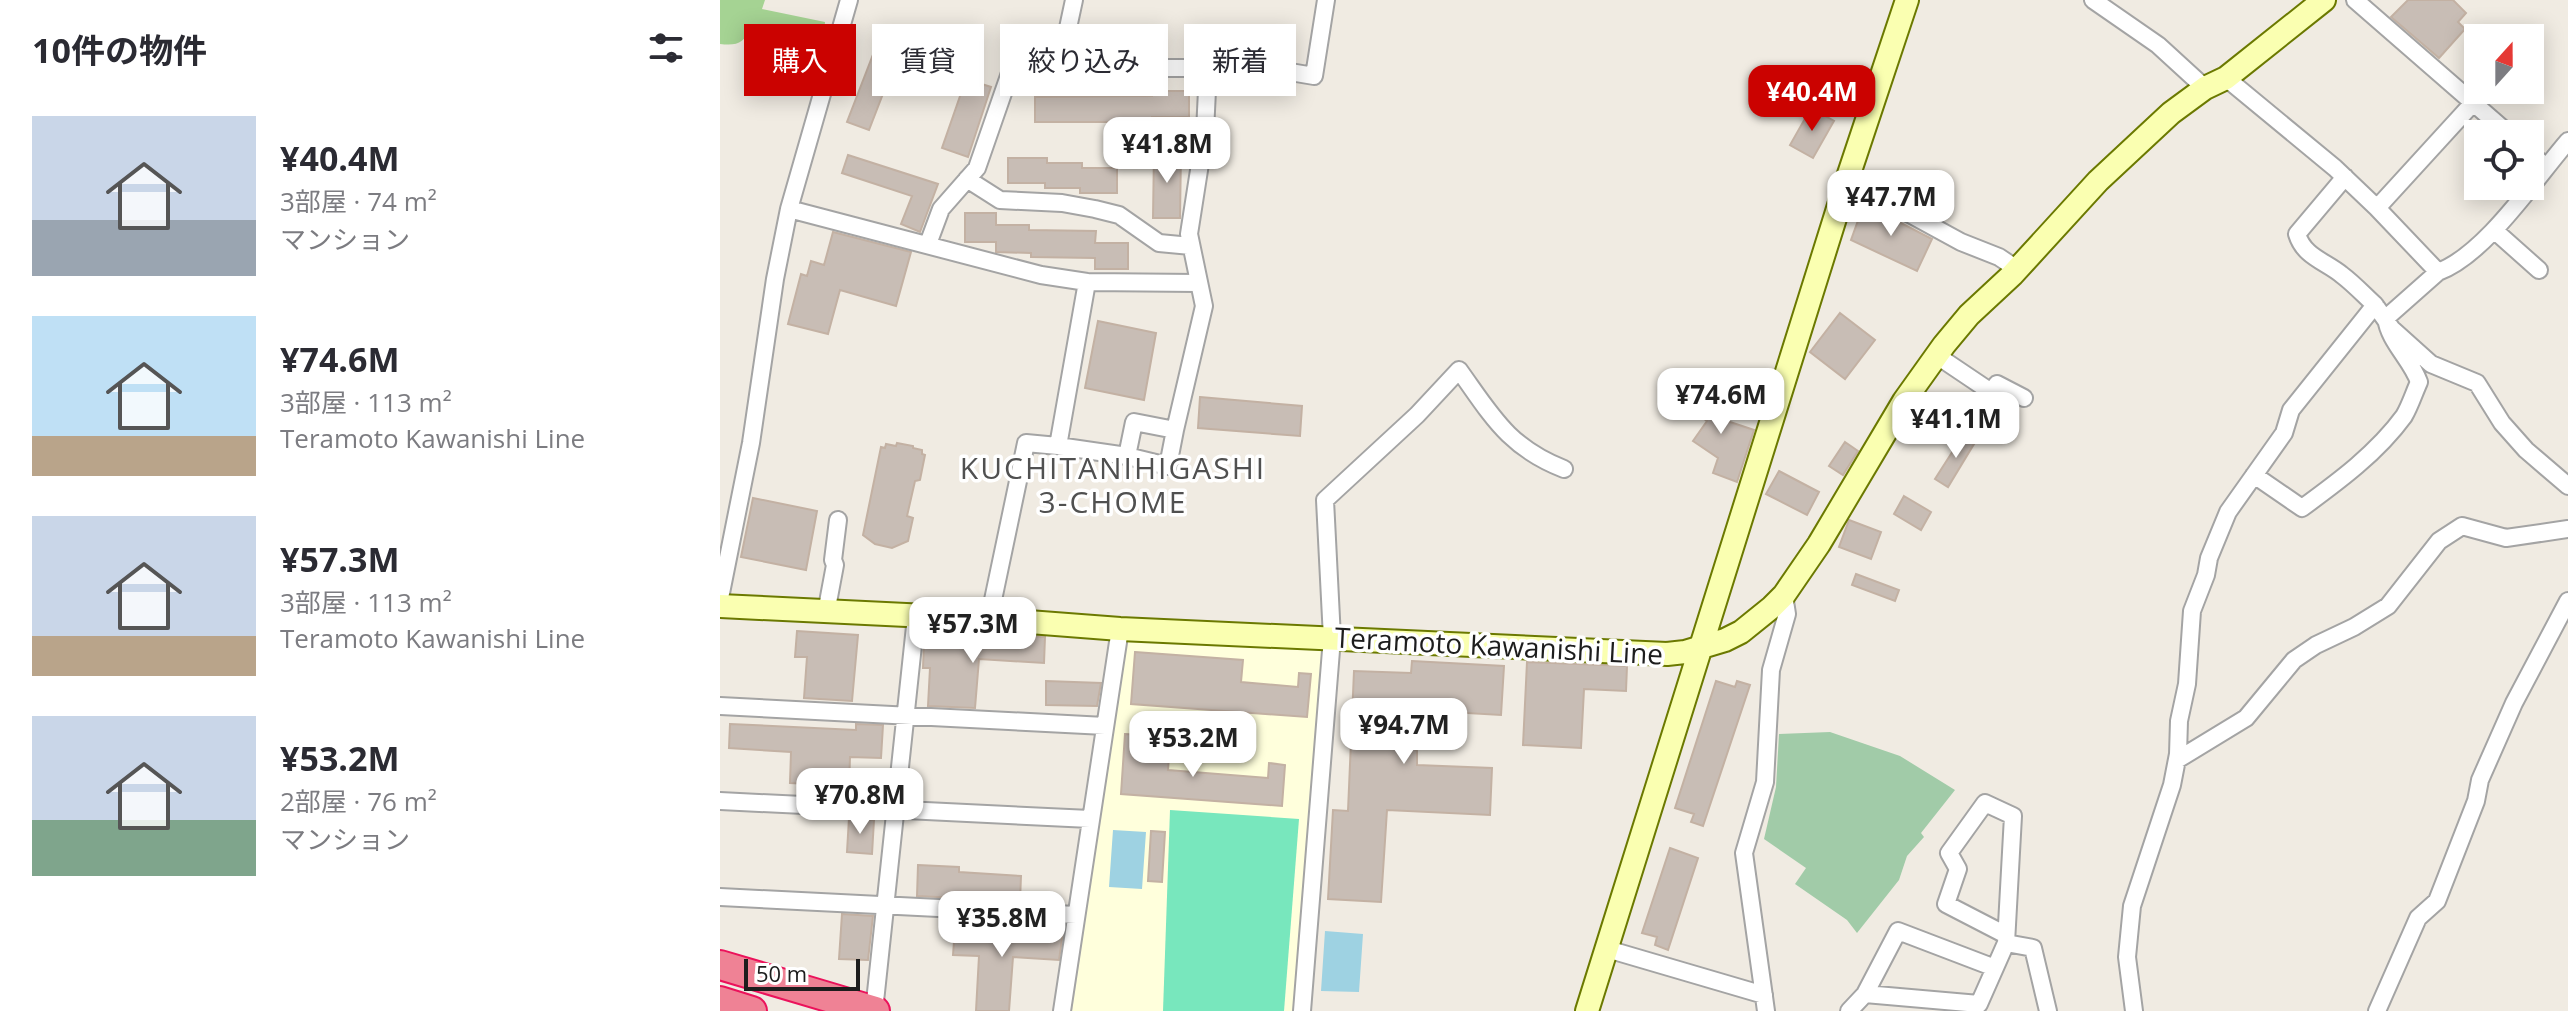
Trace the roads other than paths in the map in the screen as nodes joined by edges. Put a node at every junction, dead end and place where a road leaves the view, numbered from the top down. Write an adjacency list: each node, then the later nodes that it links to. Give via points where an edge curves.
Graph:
1 (849, 0): 8 (street)
2 (1074, 0): 9 (street)
3 (1326, 0): 10 (street, via 1314,76)
4 (1907, 0): 24 (main road)
5 (2093, 0): 12 (street, via 2158,45)
6 (2324, 0): 11 (main road, Teramoto Kawanishi Line)
7 (2355, 0): 13 (street)
8 (842, 24)
9 (1069, 24)
10 (1296, 73)
11 (2226, 78): 12 (main road, Teramoto Kawanishi Line); 22 (street)
12 (2205, 88): 30 (main road, Teramoto Kawanishi Line, via 2098,181)
13 (2464, 95)
14 (822, 96): 26 (street)
15 (1003, 96): 23 (street, via 977,168)
16 (1207, 96): 29 (street)
17 (2472, 104): 25 (street)
18 (2474, 104): 19 (street)
19 (2493, 120)
20 (2568, 141): 21 (street)
21 (2546, 167): 27 (street)
22 (2345, 177): 25 (street); 35 (street, via 2297,234 2311,256 2340,273)
23 (967, 179): 28 (street, via 941,209); 29 (street, via 1000,200 1095,209 1119,215 1159,243)
24 (1846, 183): 30 (street); 55 (main road)
25 (2377, 208): 32 (street)
26 (789, 209): 28 (street); 47 (street)
27 (2494, 230): 31 (street); 32 (street)
28 (928, 244): 33 (street)
29 (1191, 246): 34 (street)
30 (2017, 269): 36 (main road, Teramoto Kawanishi Line)
31 (2539, 270)
32 (2438, 272): 35 (street)
33 (1087, 282): 34 (street); 39 (street)
34 (1198, 283): 38 (street, via 1204,306)
35 (2380, 312): 42 (street, via 2291,410 2284,433); 42 (street, via 2419,382 2405,414 2349,473 2302,508); 43 (street, via 2431,364 2477,383 2502,423)
36 (1936, 355): 37 (street, via 1991,392 1997,384); 46 (main road, Teramoto Kawanishi Line)
37 (2024, 398)
38 (1175, 430): 40 (street, via 1134,422); 40 (street, via 1168,466)
39 (1058, 446): 40 (street); 52 (street, via 1026,443)
40 (1127, 456)
41 (1564, 469): 54 (street, via 1530,454 1506,435 1459,370 1325,500)
42 (2254, 475): 59 (street, via 2228,512 2192,611)
43 (2568, 486)
44 (838, 520): 50 (street)
45 (2568, 529): 59 (street, via 2506,538 2462,526 2439,541 2388,606 2294,660 2246,718)
46 (1784, 595): 55 (main road, Teramoto Kawanishi Line, via 1741,632); 72 (street, via 1787,614 1771,670 1765,782 1744,853)
47 (720, 598)
48 (2568, 601): 81 (street, via 2480,780 2437,901 2418,918)
49 (720, 606): 50 (main road, Teramoto Kawanishi Line)
50 (826, 613): 51 (main road, Teramoto Kawanishi Line)
51 (916, 617): 52 (main road, Teramoto Kawanishi Line); 57 (street)
52 (989, 619): 53 (main road, Teramoto Kawanishi Line)
53 (1120, 629): 54 (main road, Teramoto Kawanishi Line); 58 (street)
54 (1332, 638): 55 (main road, Teramoto Kawanishi Line, via 1667,654); 76 (street)
55 (1703, 647): 67 (main road)
56 (720, 706): 57 (street)
57 (904, 715): 58 (street); 61 (street)
58 (1105, 726): 62 (street)
59 (2177, 760): 80 (street, via 2132,906 2127,957)
60 (720, 801): 61 (street)
61 (895, 809): 62 (street); 64 (street)
62 (1090, 819): 65 (street)
63 (720, 897): 64 (street)
64 (884, 905): 65 (street); 74 (street)
65 (1076, 915): 75 (street)
66 (2006, 939): 66 (street, via 2013,816 1985,803 1949,853 1958,869 1946,904); 69 (street); 79 (street, via 2033,948)
67 (1607, 949): 72 (street); 77 (main road)
68 (720, 965): 74 (highway)
69 (1995, 968): 70 (street, via 1979,1004); 70 (street, via 1898,931)
70 (1865, 994): 78 (street)
71 (720, 1001): 73 (highway)
72 (1765, 1003)
73 (752, 1011)
74 (875, 1011)
75 (1062, 1011)
76 (1302, 1011)
77 (1587, 1011)
78 (1849, 1011)
79 (2048, 1011)
80 (2134, 1011)
81 (2377, 1011)

